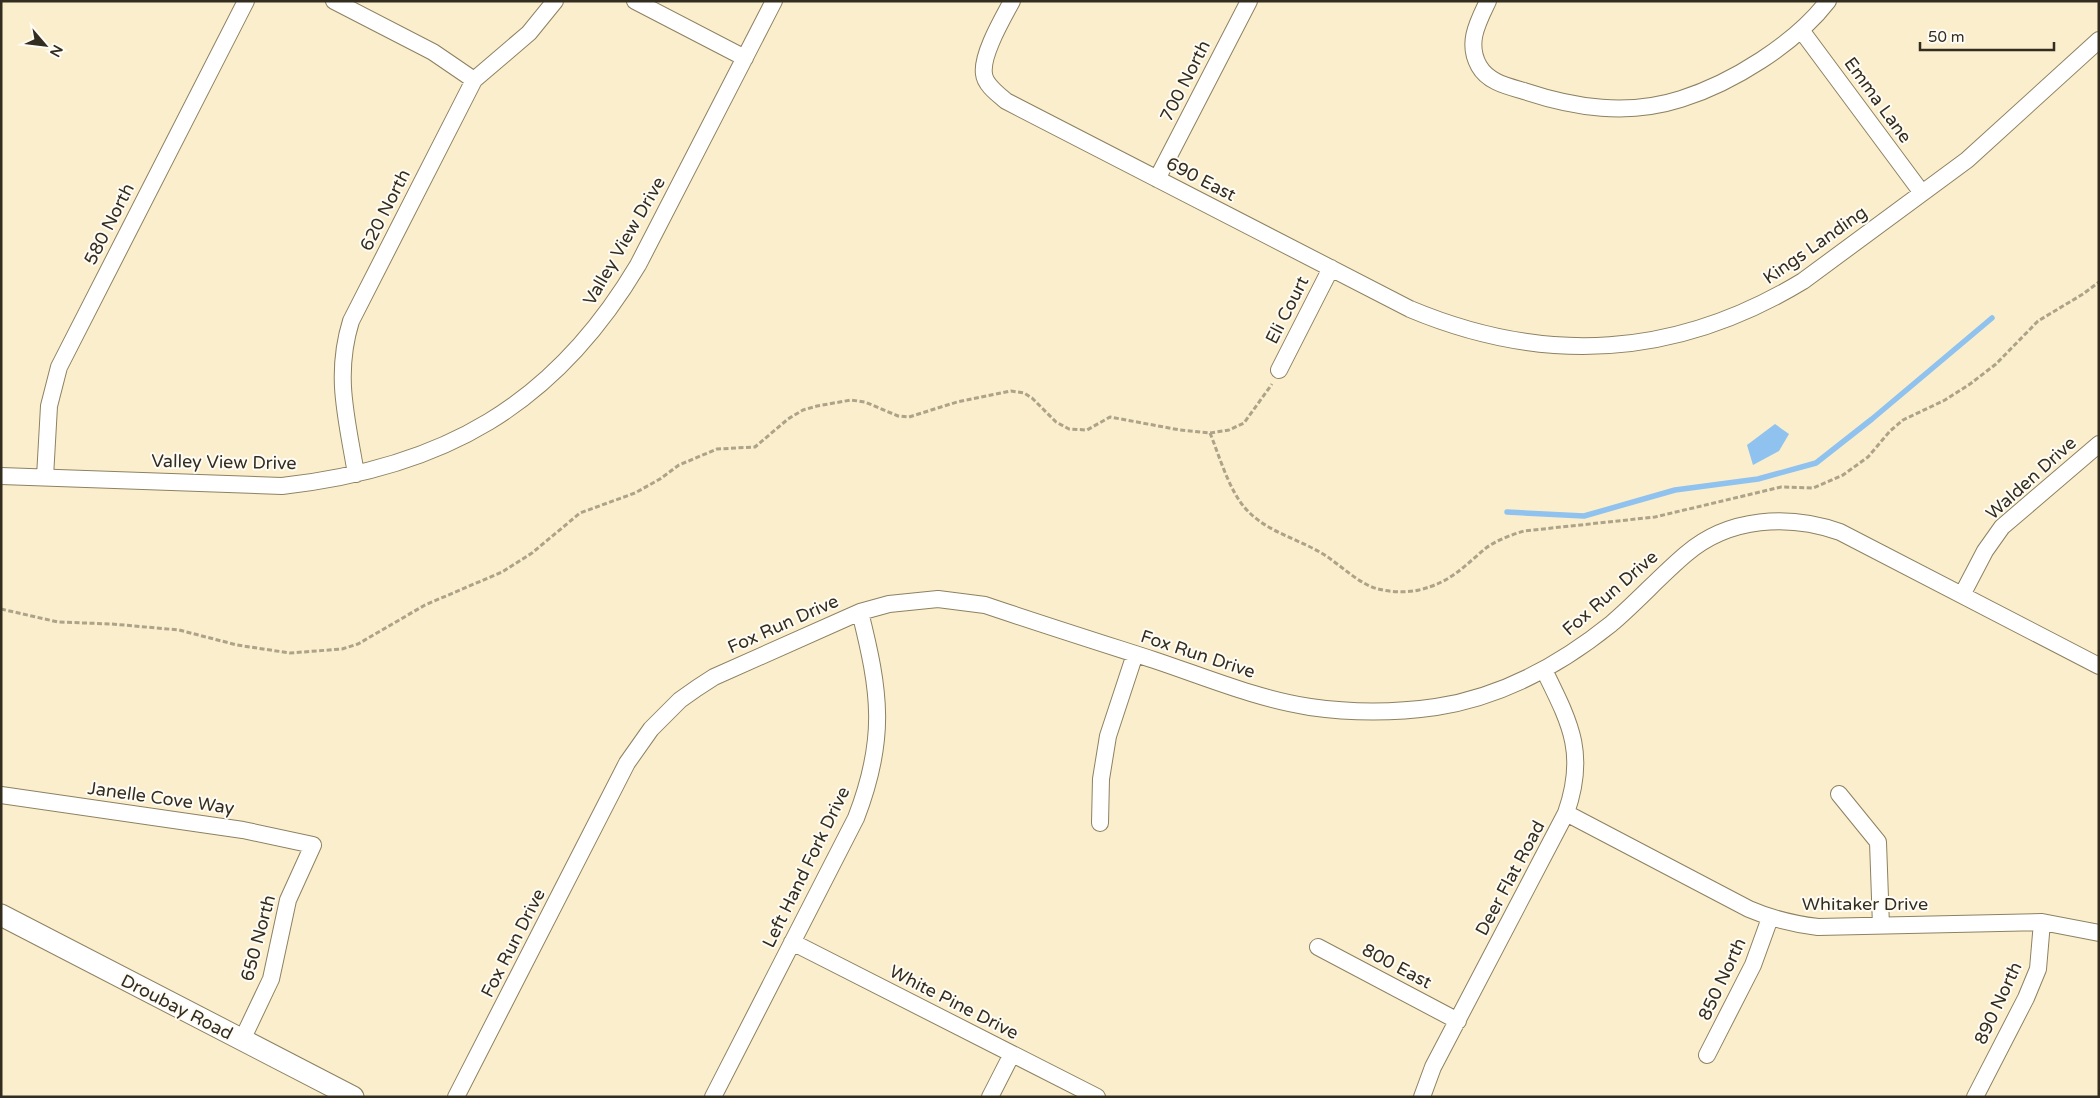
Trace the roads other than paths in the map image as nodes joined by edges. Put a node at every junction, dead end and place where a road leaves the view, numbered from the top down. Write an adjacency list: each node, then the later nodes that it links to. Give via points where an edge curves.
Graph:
1 (246, 1): 22 (street, 580 North, via 59,367 49,406)
2 (334, 1): 13 (street, via 433,52)
3 (555, 1): 13 (street, 620 North, via 529,32)
4 (635, 1): 12 (street)
5 (774, 1): 12 (street, Valley View Drive)
6 (1012, 1): 14 (street, 690 East, via 986,56 984,74 994,91 1006,101)
7 (1249, 1): 14 (street, 700 North)
8 (1488, 1): 10 (street, via 1474,35 1473,46 1479,67 1499,84 1582,107 1612,109 1680,100 1741,73)
9 (1828, 1): 10 (street)
10 (1801, 30): 15 (street, Emma Lane)
11 (2099, 40): 15 (street, Kings Landing, via 1989,142)
12 (745, 58): 20 (street, Valley View Drive, via 638,265 604,318 584,342 539,387 485,424 425,454)
13 (474, 80): 20 (street, 620 North, via 357,307 347,335 341,379)
14 (1157, 179): 16 (street, 690 East)
15 (1922, 193): 17 (street, Kings Landing, via 1778,296 1727,320 1672,337 1585,347 1525,343 1466,330)
16 (1331, 268): 17 (street, 690 East); 18 (street, Eli Court)
17 (1410, 309)
18 (1279, 370)
19 (2099, 444): 23 (street, Walden Drive, via 2002,527)
20 (356, 474): 22 (street, Valley View Drive, via 282,486)
21 (1, 476): 22 (street, Valley View Drive)
22 (45, 477)
23 (1962, 595): 26 (street, Fox Run Drive); 27 (street, Fox Run Drive, via 1840,532 1792,521 1758,522 1721,532 1688,552 1612,623)
24 (860, 612): 25 (street, Fox Run Drive, via 889,604 938,600 985,605); 38 (street, Left Hand Fork Drive, via 877,689 877,742 872,767 856,818); 45 (street, Fox Run Drive, via 714,677 680,700 651,729 627,763)
25 (1135, 654): 27 (street, Fox Run Drive, via 1277,700 1341,711 1374,712 1439,706 1501,690); 31 (street, via 1108,736 1101,779)
26 (2099, 666)
27 (1544, 670): 30 (street, Deer Flat Road, via 1566,714 1575,746 1575,780)
28 (1839, 794): 36 (street, via 1878,842)
29 (1, 795): 32 (street, Janelle Cove Way, via 243,830)
30 (1566, 813): 34 (street, Whitaker Drive); 40 (street, Deer Flat Road)
31 (1100, 823)
32 (313, 845): 41 (street, 650 North, via 288,900 271,979)
33 (1, 915): 41 (street, Droubay Road)
34 (1770, 918): 36 (street, Whitaker Drive, via 1818,927); 43 (street, 850 North, via 1753,965)
35 (2042, 922): 36 (street, Whitaker Drive); 37 (street, Whitaker Drive); 50 (street, 890 North, via 2038,969)
36 (1881, 926)
37 (2099, 933)
38 (792, 942): 42 (street, White Pine Drive); 46 (street, Left Hand Fork Drive)
39 (1318, 947): 40 (street, 800 East)
40 (1458, 1021): 49 (street, Deer Flat Road, via 1433,1067)
41 (242, 1040): 44 (street, Droubay Road)
42 (1012, 1054): 47 (street); 48 (street, White Pine Drive)
43 (1707, 1055)
44 (353, 1097)
45 (456, 1097)
46 (712, 1097)
47 (990, 1097)
48 (1097, 1097)
49 (1422, 1097)
50 (1975, 1097)

